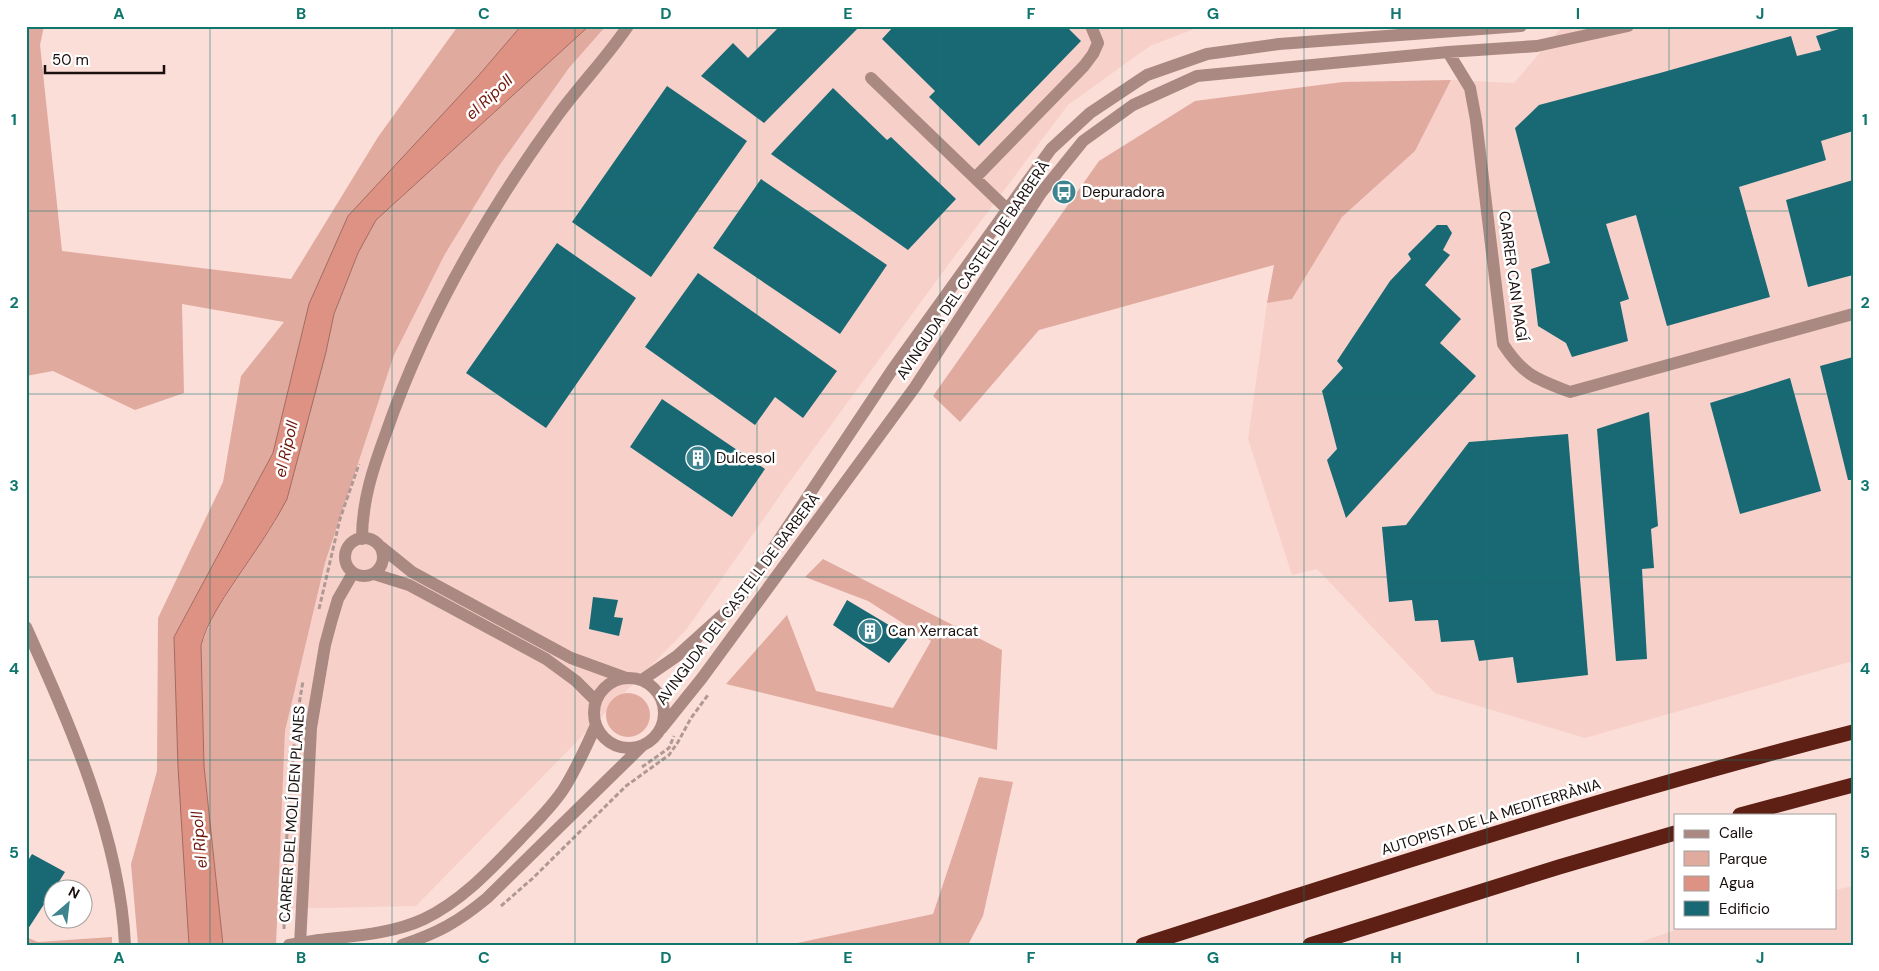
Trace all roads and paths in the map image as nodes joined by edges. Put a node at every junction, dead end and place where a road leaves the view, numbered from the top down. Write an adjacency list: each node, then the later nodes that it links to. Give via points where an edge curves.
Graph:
1 (634, 26): 5 (street)
2 (1091, 26): 8 (street, via 1098,43 1084,66)
3 (1521, 26): 9 (street, AVINGUDA DEL CASTELL DE BARBERÀ, via 1279,44 1207,54 1147,75 1090,113 1064,135)
4 (1628, 26): 6 (street, AVINGUDA DEL CASTELL DE BARBERÀ, via 1537,46)
5 (625, 31): 11 (street, via 558,115 460,267 400,390 370,477 364,503)
6 (1448, 52): 10 (street, CARRER CAN MAGÍ, via 1470,88 1503,344 1513,360 1536,379 1570,392); 20 (street, AVINGUDA DEL CASTELL DE BARBERÀ, via 1197,76 1133,105 1083,142 1041,193 915,387 702,678)
7 (871, 78): 8 (street)
8 (975, 178): 9 (street)
9 (1008, 210): 17 (street, AVINGUDA DEL CASTELL DE BARBERÀ, via 892,370 739,600 677,656)
10 (1853, 314)
11 (362, 538): 12 (street, via 373,540); 13 (street, via 351,544 345,555 348,568)
12 (381, 547): 14 (street, via 384,559); 16 (street, via 412,572 571,658)
13 (353, 573): 14 (street, via 363,577); 30 (street, CARRER DEL MOLÍ DEN PLANES, via 338,599 332,619 311,728)
14 (374, 574): 18 (street, via 409,584 546,659)
15 (26, 628): 28 (street, via 92,788 114,862)
16 (626, 678): 17 (street); 18 (street, via 607,685)
17 (642, 680): 20 (street, via 660,695 664,706)
18 (596, 701): 19 (street)
19 (596, 725): 22 (street, via 610,743 620,747); 29 (street, bridge, via 578,765 544,814 486,874 455,900 422,920 398,928)
20 (661, 729): 22 (street)
21 (1853, 732): 32 (highway, AUTOPISTA DE LA MEDITERRÀNIA, via 1683,777)
22 (642, 746): 31 (street, via 472,910 441,931)
23 (1853, 786): 24 (highway)
24 (1744, 814)
25 (1674, 833): 33 (highway)
26 (285, 902): 27 (path)
27 (284, 928)
28 (125, 945)
29 (289, 945)
30 (300, 945)
31 (402, 945)
32 (1143, 945)
33 (1310, 945)

